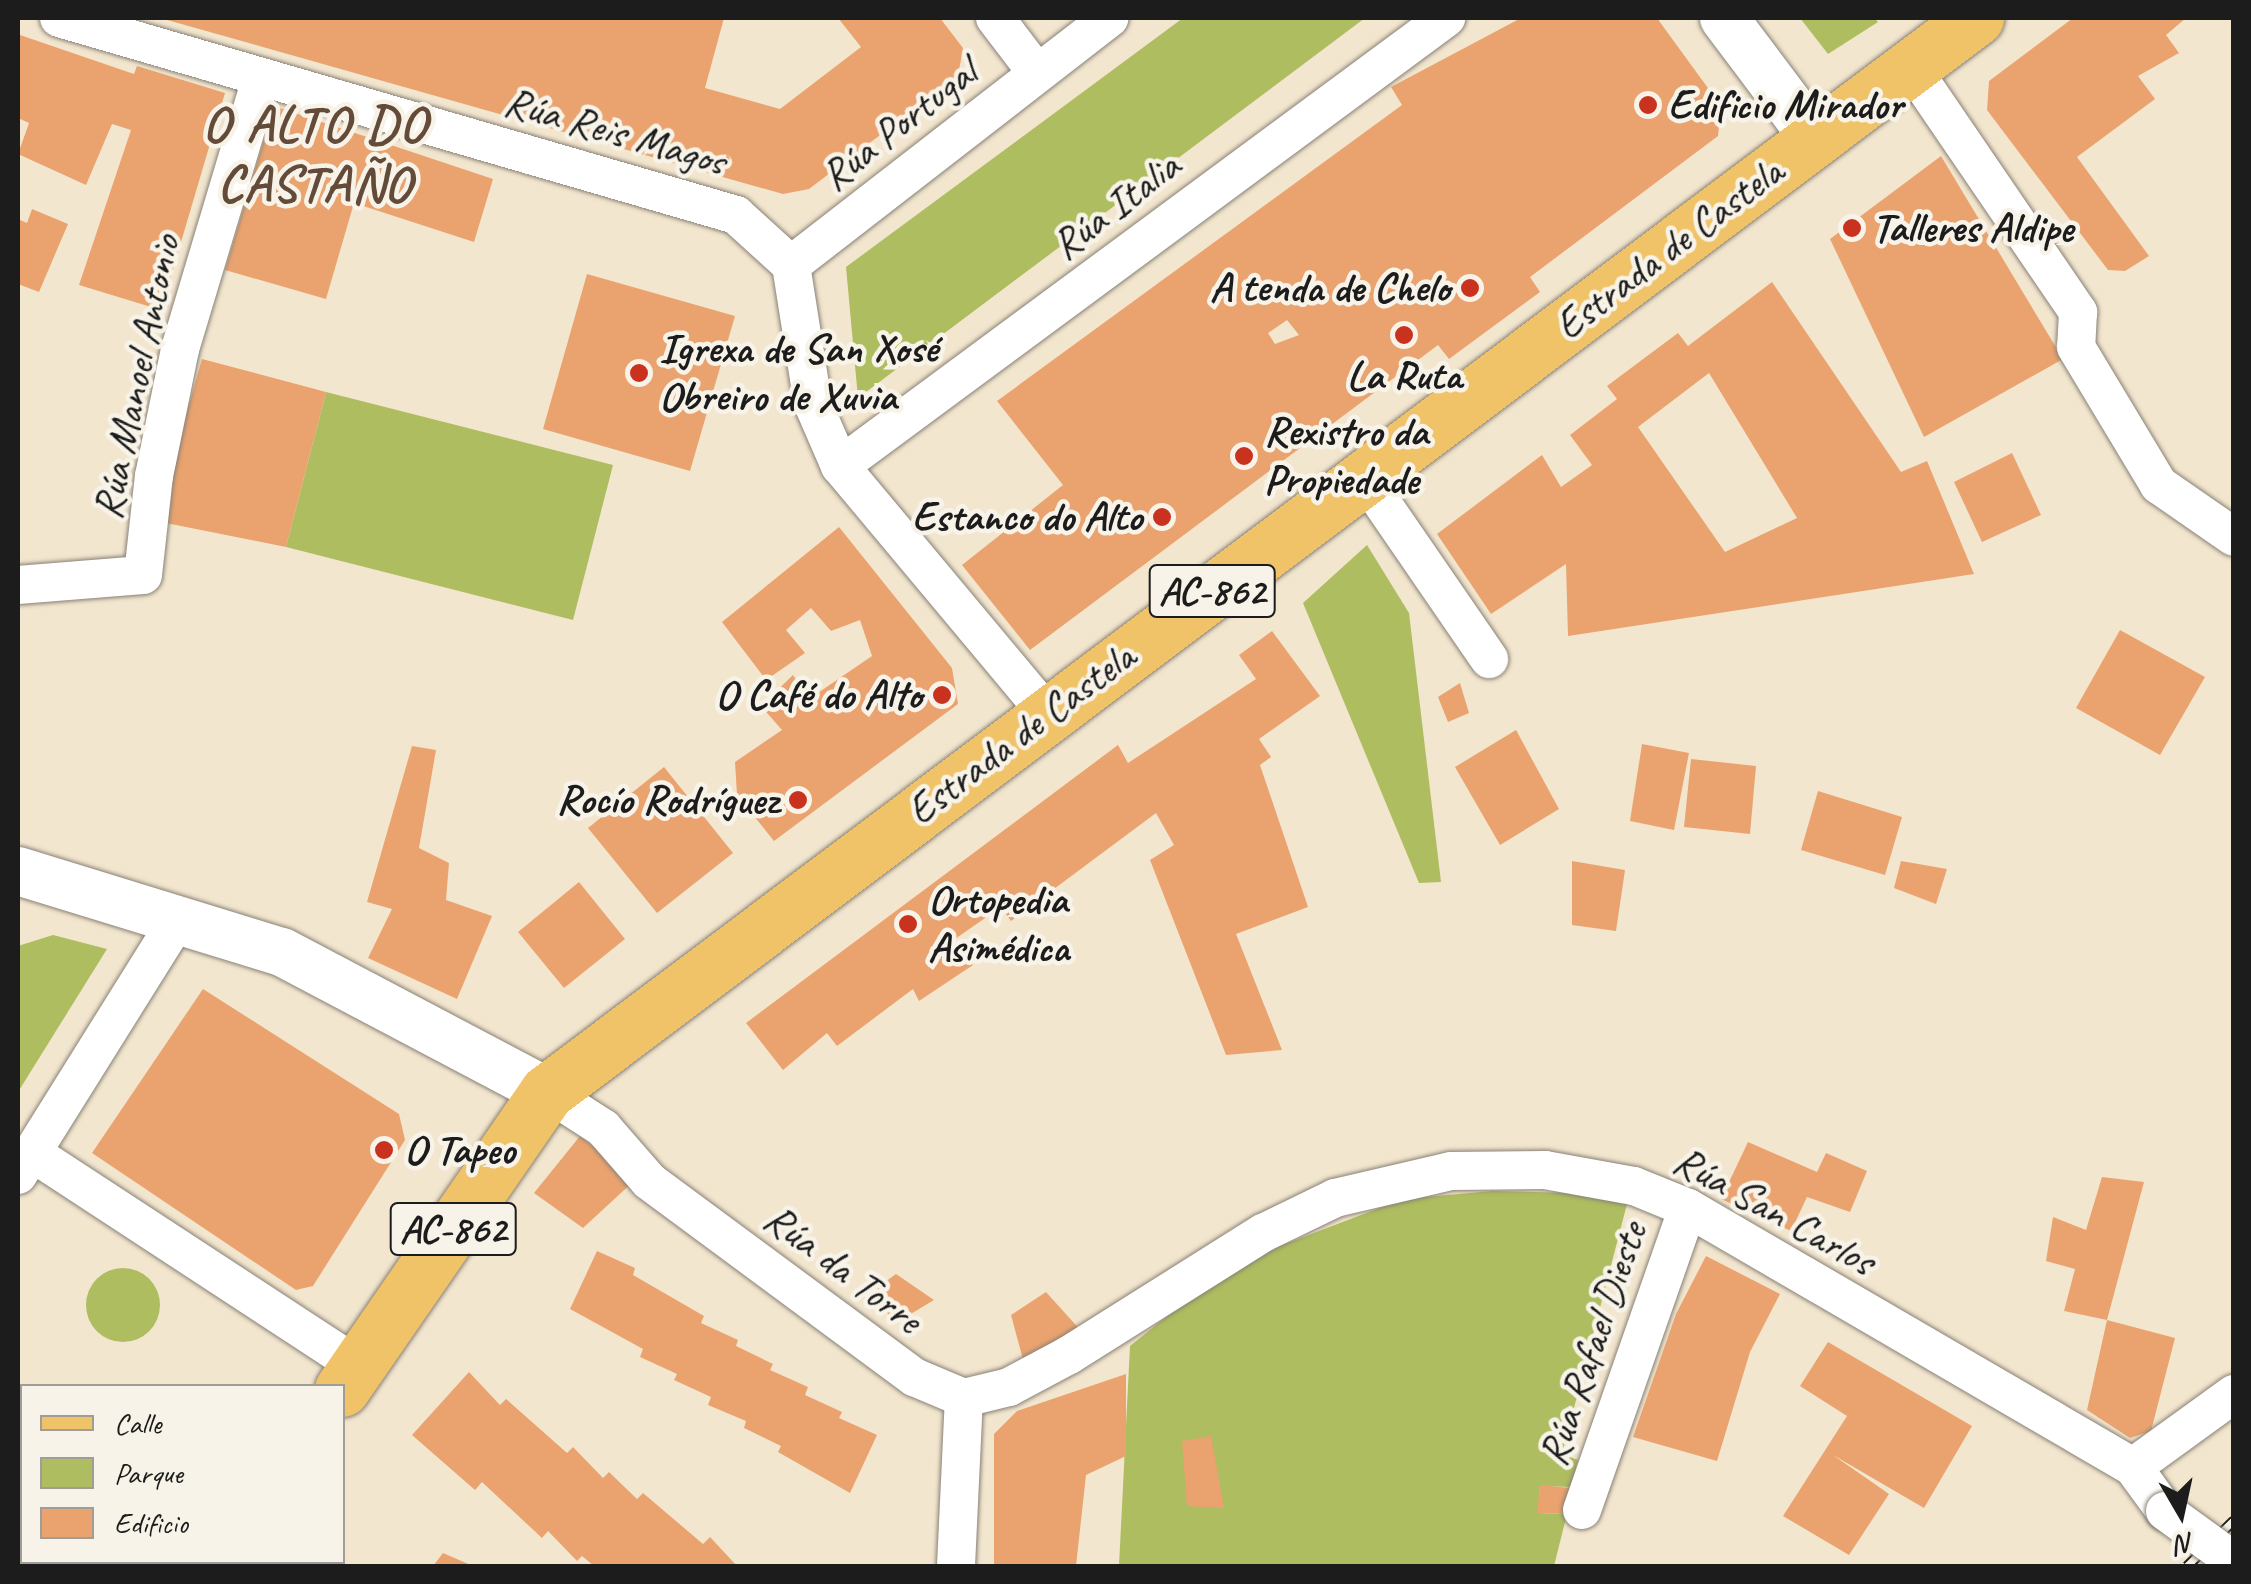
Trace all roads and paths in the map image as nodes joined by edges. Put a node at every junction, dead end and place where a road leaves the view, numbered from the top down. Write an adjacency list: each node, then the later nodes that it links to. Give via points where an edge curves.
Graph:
1 (59, 18): 9 (street, Rúa Reis Magos)
2 (996, 18): 8 (street)
3 (1110, 18): 8 (street, Rúa Portugal)
4 (1446, 18): 12 (street, Rúa Italia)
5 (1724, 18): 10 (street)
6 (1976, 18): 7 (main road, Estrada de Castela / AC-862)
7 (1911, 67): 10 (main road, Estrada de Castela / AC-862); 14 (street, via 2078,312 2076,347 2159,485)
8 (1037, 73): 11 (street, Rúa Portugal)
9 (261, 79): 11 (street, Rúa Reis Magos, via 736,215); 15 (street, Rúa Manoel Antonio, via 180,349 154,476 143,576)
10 (1815, 139): 13 (main road, Estrada de Castela / AC-862)
11 (791, 266): 12 (street, via 813,404)
12 (840, 466): 17 (street)
13 (1364, 477): 16 (street); 17 (main road, Estrada de Castela / AC-862)
14 (2234, 537)
15 (18, 585)
16 (1489, 659)
17 (1047, 714): 20 (main road, Estrada de Castela / AC-862)
18 (18, 871): 19 (street)
19 (180, 916): 20 (street, via 282,952); 21 (street)
20 (547, 1092): 23 (main road, Estrada de Castela / AC-862); 25 (street, Rúa da Torre, via 604,1128 649,1182 914,1378)
21 (26, 1165): 23 (street)
22 (1688, 1208): 25 (street, Rúa San Carlos, via 1634,1186 1545,1170 1451,1171 1371,1187 1263,1233 1009,1388); 26 (street, Rúa San Carlos); 27 (street, Rúa Rafael Dieste)
23 (350, 1377)
24 (2234, 1394): 26 (street)
25 (964, 1398): 29 (street)
26 (2133, 1467): 28 (street, bridge, via 2165,1511)
27 (1582, 1510)
28 (2234, 1562)
29 (956, 1566)

